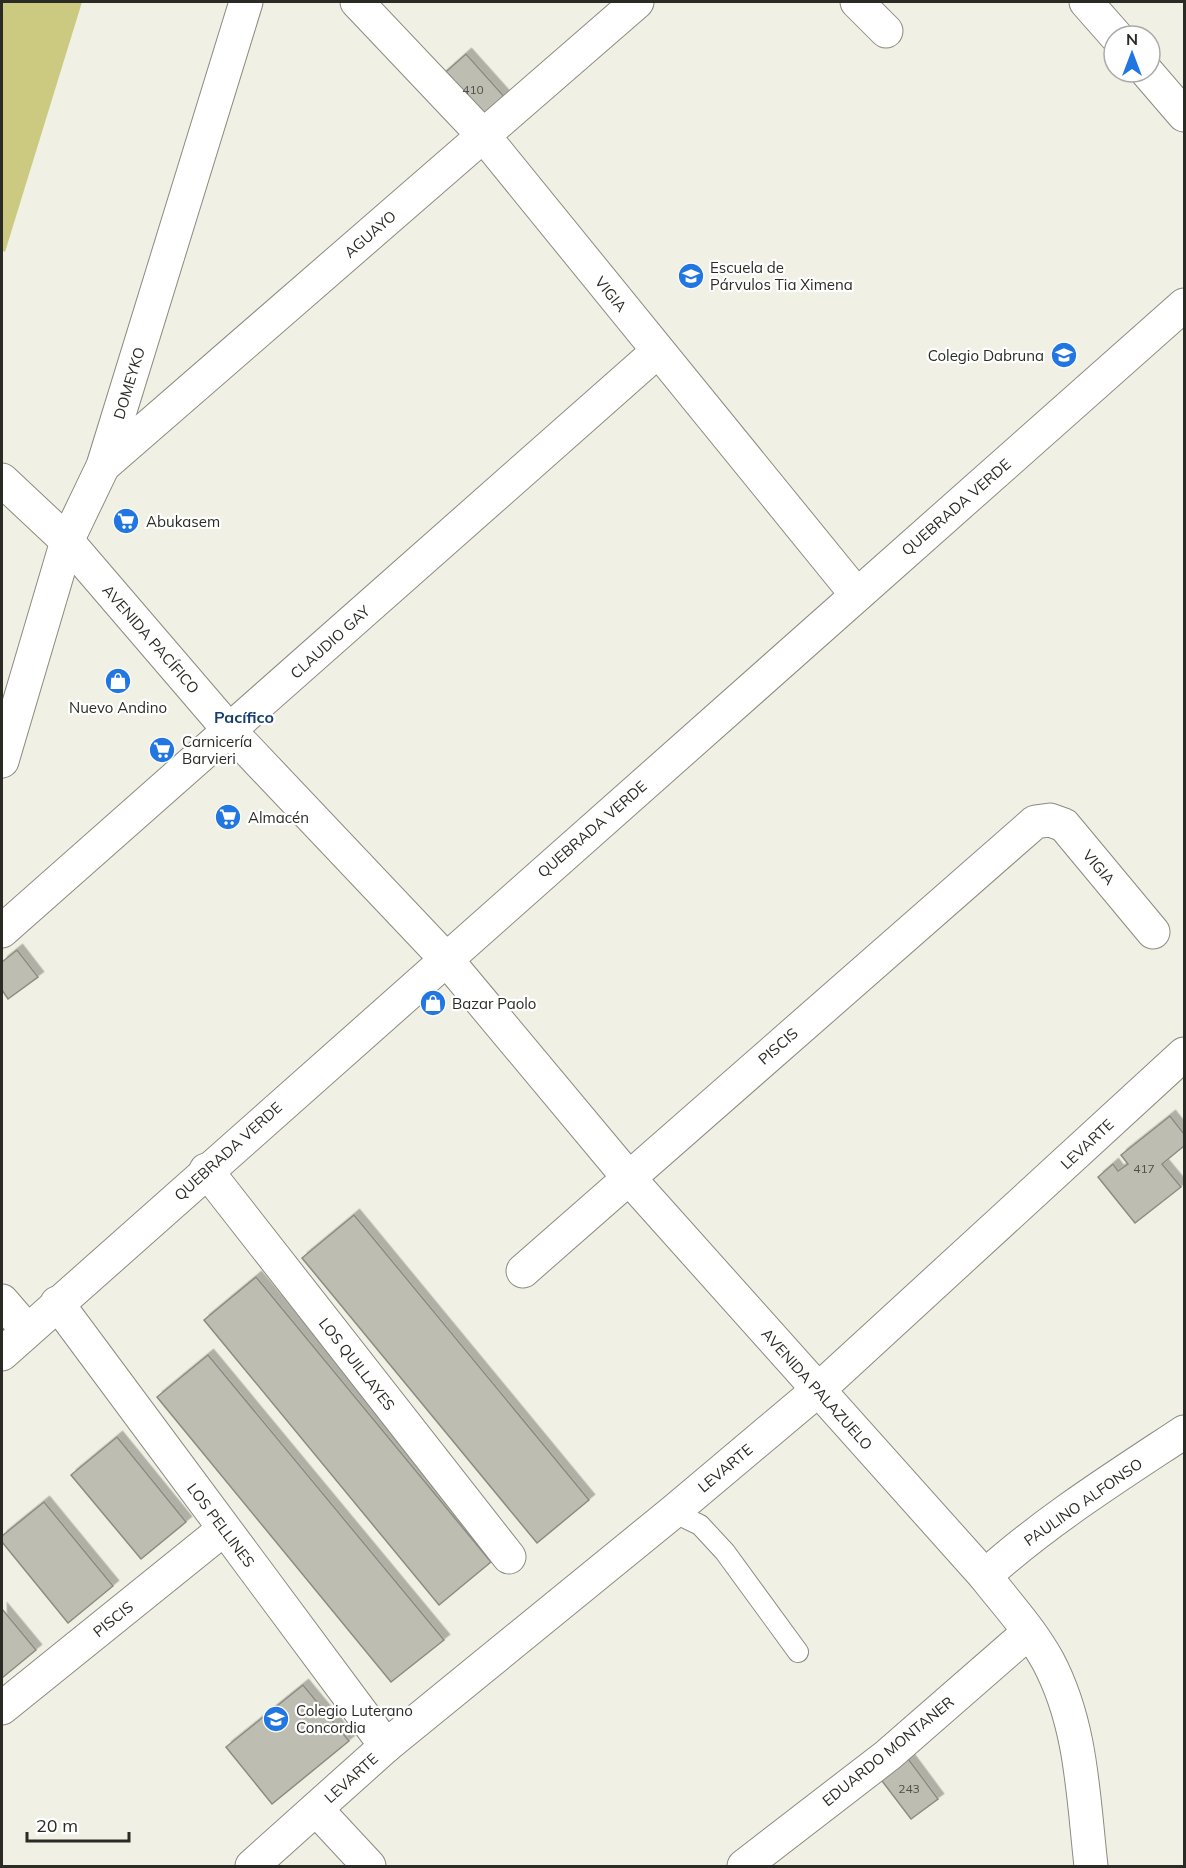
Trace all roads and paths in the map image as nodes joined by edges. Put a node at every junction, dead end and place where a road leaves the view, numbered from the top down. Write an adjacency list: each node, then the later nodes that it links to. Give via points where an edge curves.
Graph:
1 (246, 2): 13 (street, DOMEYKO)
2 (357, 2): 10 (street, VIGIA)
3 (637, 2): 10 (street, AGUAYO)
4 (857, 2): 7 (street)
5 (1086, 2): 6 (street)
6 (1105, 24)
7 (886, 31)
8 (1158, 84): 9 (street)
9 (1185, 115)
10 (483, 135): 12 (street, VIGIA); 13 (street, AGUAYO)
11 (1185, 305): 16 (street, QUEBRADA VERDE)
12 (658, 351): 16 (street, VIGIA); 17 (street, CLAUDIO GAY)
13 (103, 466): 15 (street, DOMEYKO)
14 (2, 480): 15 (street, AVENIDA PACÍFICO)
15 (67, 540): 17 (street, AVENIDA PACÍFICO); 18 (street, DOMEYKO)
16 (857, 595): 22 (street, QUEBRADA VERDE)
17 (230, 731): 20 (street, CLAUDIO GAY); 22 (street, AVENIDA PACÍFICO)
18 (2, 761)
19 (1035, 822): 21 (street, VIGIA, via 1050,820 1064,825); 25 (street, PISCIS)
20 (2, 931)
21 (1153, 932)
22 (446, 958): 24 (street, QUEBRADA VERDE); 25 (street, AVENIDA PALAZUELO)
23 (1185, 1054): 31 (street, LEVARTE)
24 (206, 1170): 28 (street, QUEBRADA VERDE); 35 (street, LOS QUILLAYES)
25 (628, 1177): 26 (street, PISCIS); 31 (street, AVENIDA PALAZUELO)
26 (523, 1271)
27 (2, 1301): 29 (street)
28 (57, 1303): 29 (street, QUEBRADA VERDE); 34 (street, LOS PELLINES)
29 (27, 1330): 30 (street, QUEBRADA VERDE)
30 (2, 1354)
31 (818, 1390): 33 (street, LEVARTE); 36 (street, AVENIDA PALAZUELO)
32 (1185, 1432): 36 (street, PAULINO ALFONSO, via 1086,1497)
33 (673, 1512): 38 (lane, via 700,1525 712,1538); 40 (street, LEVARTE)
34 (224, 1529): 39 (street, PISCIS); 40 (street, LOS PELLINES)
35 (509, 1557)
36 (985, 1576): 37 (street, AVENIDA PALAZUELO)
37 (1029, 1632): 42 (street, AVENIDA PALAZUELO, via 1047,1660 1073,1721 1080,1753); 45 (street, EDUARDO MONTANER, via 888,1755)
38 (798, 1652)
39 (2, 1708)
40 (386, 1746): 41 (street, LEVARTE)
41 (316, 1809): 43 (street, LEVARTE); 44 (street)
42 (1089, 1865)
43 (252, 1866)
44 (369, 1866)
45 (744, 1866)

